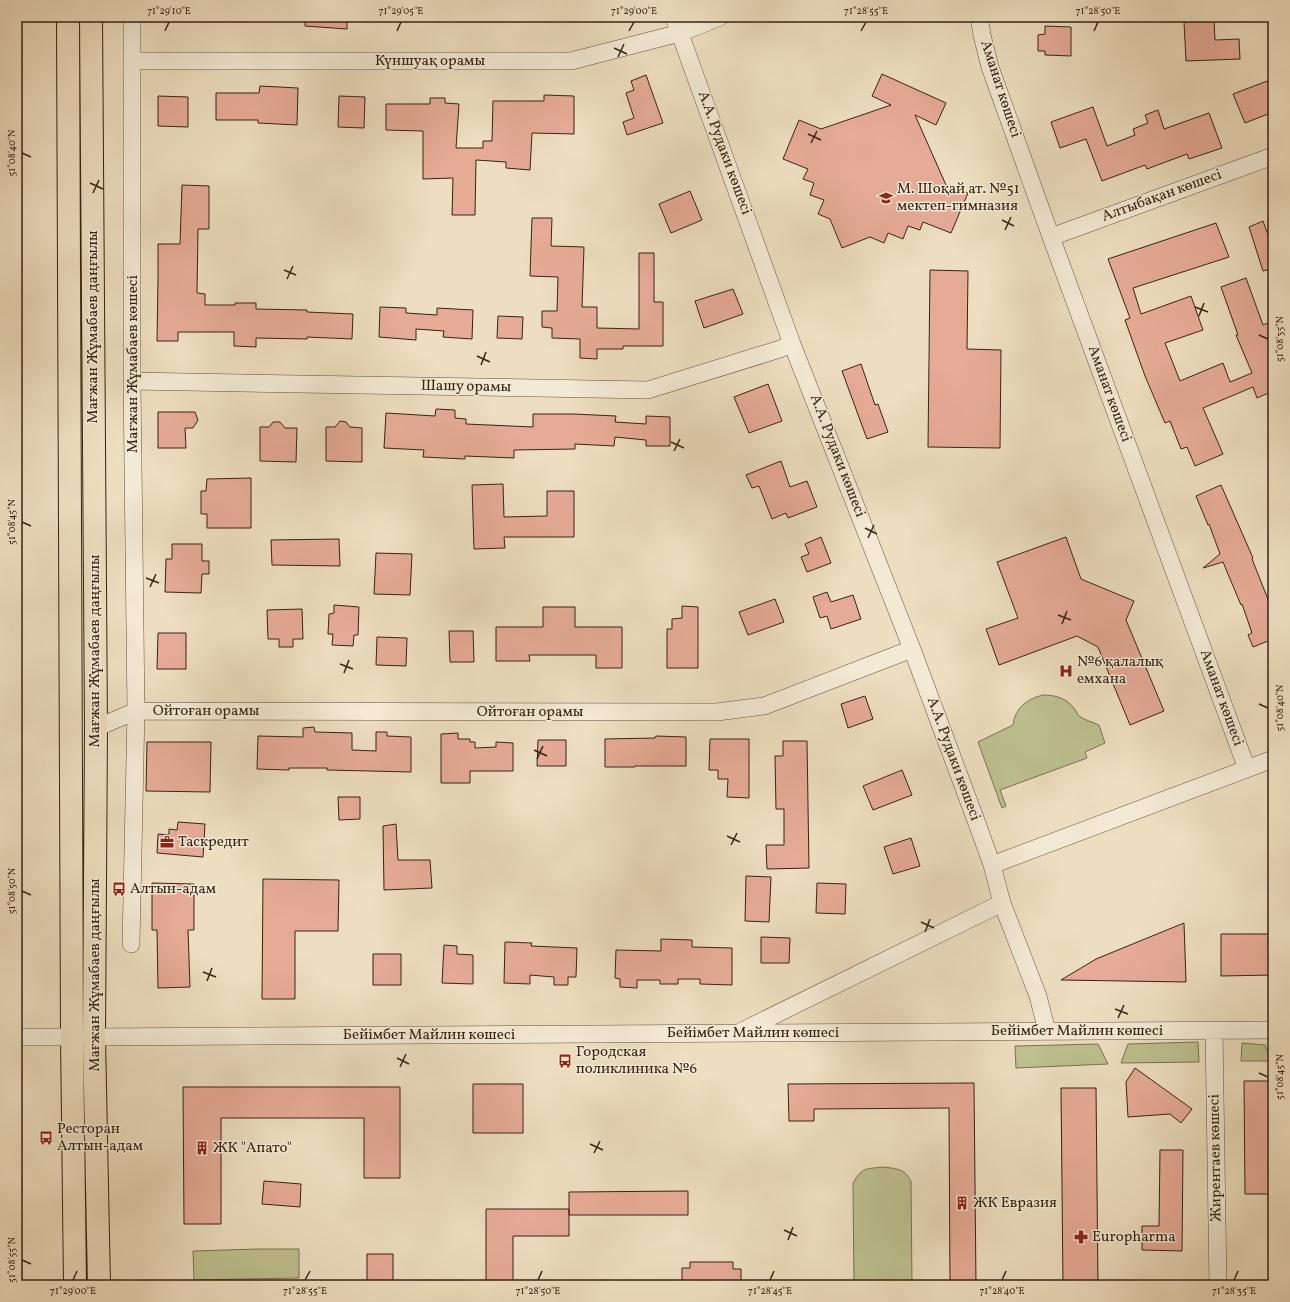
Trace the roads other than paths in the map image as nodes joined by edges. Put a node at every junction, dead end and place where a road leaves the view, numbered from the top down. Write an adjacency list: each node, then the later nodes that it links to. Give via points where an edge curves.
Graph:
1 (68, 17): 26 (main road, Мағжан Жұмабаев даңғылы)
2 (91, 17): 15 (main road, Мағжан Жұмабаев даңғылы)
3 (132, 17): 8 (street, Мағжан Жұмабаев көшесі)
4 (674, 17): 7 (street, А.А. Рудаки көшесі)
5 (720, 17): 7 (street, Күншуақ орамы)
6 (979, 17): 10 (street, Аманат көшесі, via 990,67)
7 (680, 33): 8 (street, Күншуақ орамы, via 570,61); 11 (street, А.А. Рудаки көшесі)
8 (133, 61): 12 (street, Мағжан Жұмабаев көшесі)
9 (1273, 156): 10 (street, Алтыбақан көшесі)
10 (1051, 237): 17 (street, Аманат көшесі)
11 (792, 344): 12 (street, Шашу орамы, via 648,390); 13 (street, А.А. Рудаки көшесі)
12 (132, 381): 14 (street, Мағжан Жұмабаев көшесі)
13 (912, 649): 14 (street, Ойтоған орамы, via 764,706 717,712); 18 (street, А.А. Рудаки көшесі)
14 (136, 711): 15 (street); 20 (street, Мағжан Жұмабаев көшесі)
15 (96, 728): 27 (main road, Мағжан Жұмабаев даңғылы)
16 (1273, 759): 17 (street)
17 (1247, 769): 18 (street)
18 (992, 865): 19 (street, А.А. Рудаки көшесі)
19 (1002, 903): 23 (street, А.А. Рудаки көшесі, via 1038,996); 24 (street)
20 (131, 944)
21 (1214, 1030): 22 (street, Бейімбет Майлин көшесі); 23 (street, Бейімбет Майлин көшесі); 30 (street, Жирентаев көшесі)
22 (1273, 1030)
23 (1047, 1031): 24 (street, Бейімбет Майлин көшесі)
24 (738, 1033): 27 (street, Бейімбет Майлин көшесі)
25 (17, 1037): 26 (street, Бейімбет Майлин көшесі)
26 (72, 1037): 27 (main road, Бейімбет Майлин көшесі); 28 (main road, Мағжан Жұмабаев даңғылы)
27 (94, 1037): 29 (main road, Мағжан Жұмабаев даңғылы)
28 (76, 1285)
29 (98, 1285)
30 (1218, 1285)

